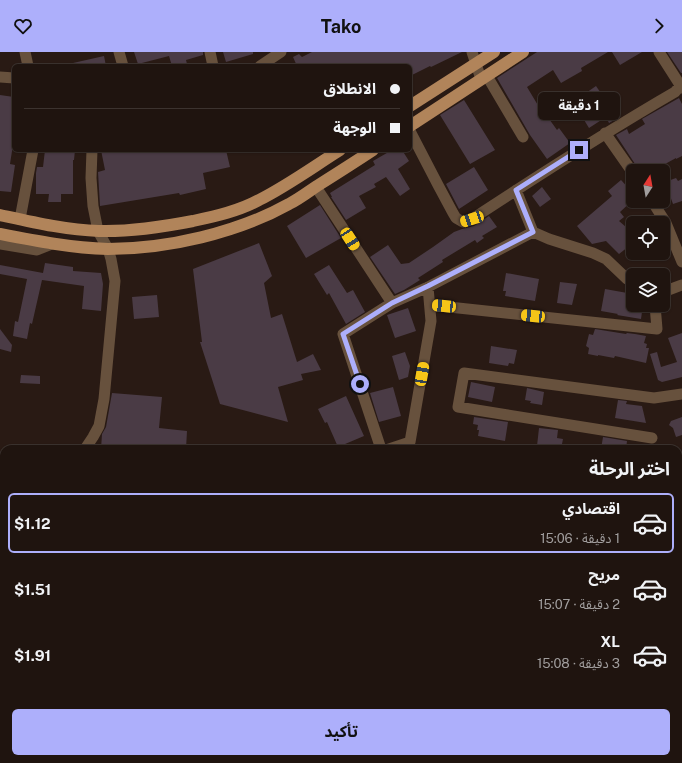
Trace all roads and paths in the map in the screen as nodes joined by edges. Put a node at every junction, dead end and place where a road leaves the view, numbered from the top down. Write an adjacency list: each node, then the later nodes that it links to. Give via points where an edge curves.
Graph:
1 (25, 52): 9 (street)
2 (119, 52): 10 (street)
3 (210, 52): 11 (street)
4 (281, 52): 12 (street)
5 (472, 52): 13 (street)
6 (523, 52): 14 (main road)
7 (659, 52): 17 (street)
8 (492, 53): 13 (main road); 14 (street)
9 (28, 64)
10 (122, 64)
11 (213, 64)
12 (263, 64)
13 (476, 64): 14 (street); 18 (main road)
14 (491, 73): 19 (main road); 22 (street)
15 (0, 77): 16 (street)
16 (12, 78)
17 (681, 86): 20 (street, via 676,92)
18 (412, 105)
19 (412, 125)
20 (606, 133): 27 (street); 29 (street)
21 (412, 135): 29 (street, via 456,218 463,222 472,219)
22 (523, 137)
23 (33, 152): 32 (street)
24 (92, 152): 33 (street, via 93,206)
25 (337, 152): 33 (main road, via 282,187 233,211 153,228)
26 (370, 152): 28 (main road)
27 (627, 164)
28 (316, 187): 38 (main road, via 290,204 232,229 170,243); 44 (street)
29 (516, 190): 34 (street)
30 (656, 208): 39 (street, via 666,223)
31 (0, 215): 32 (main road)
32 (20, 219): 33 (main road)
33 (98, 231): 38 (street)
34 (533, 232): 40 (street, via 606,259); 42 (street)
35 (0, 234): 37 (main road)
36 (0, 244): 37 (street, via 37,250)
37 (52, 244): 38 (main road)
38 (108, 249): 49 (street, via 115,281 104,399 99,426)
39 (682, 262)
40 (626, 278)
41 (682, 285): 43 (street)
42 (428, 286): 44 (street); 45 (street)
43 (670, 290)
44 (392, 303): 50 (street, via 343,334)
45 (430, 305): 46 (street, via 657,329); 51 (street, via 431,321 410,442)
46 (656, 312)
47 (682, 394): 48 (street, via 654,398 464,374 458,407)
48 (652, 438)
49 (88, 445)
50 (380, 445)
51 (401, 445)

